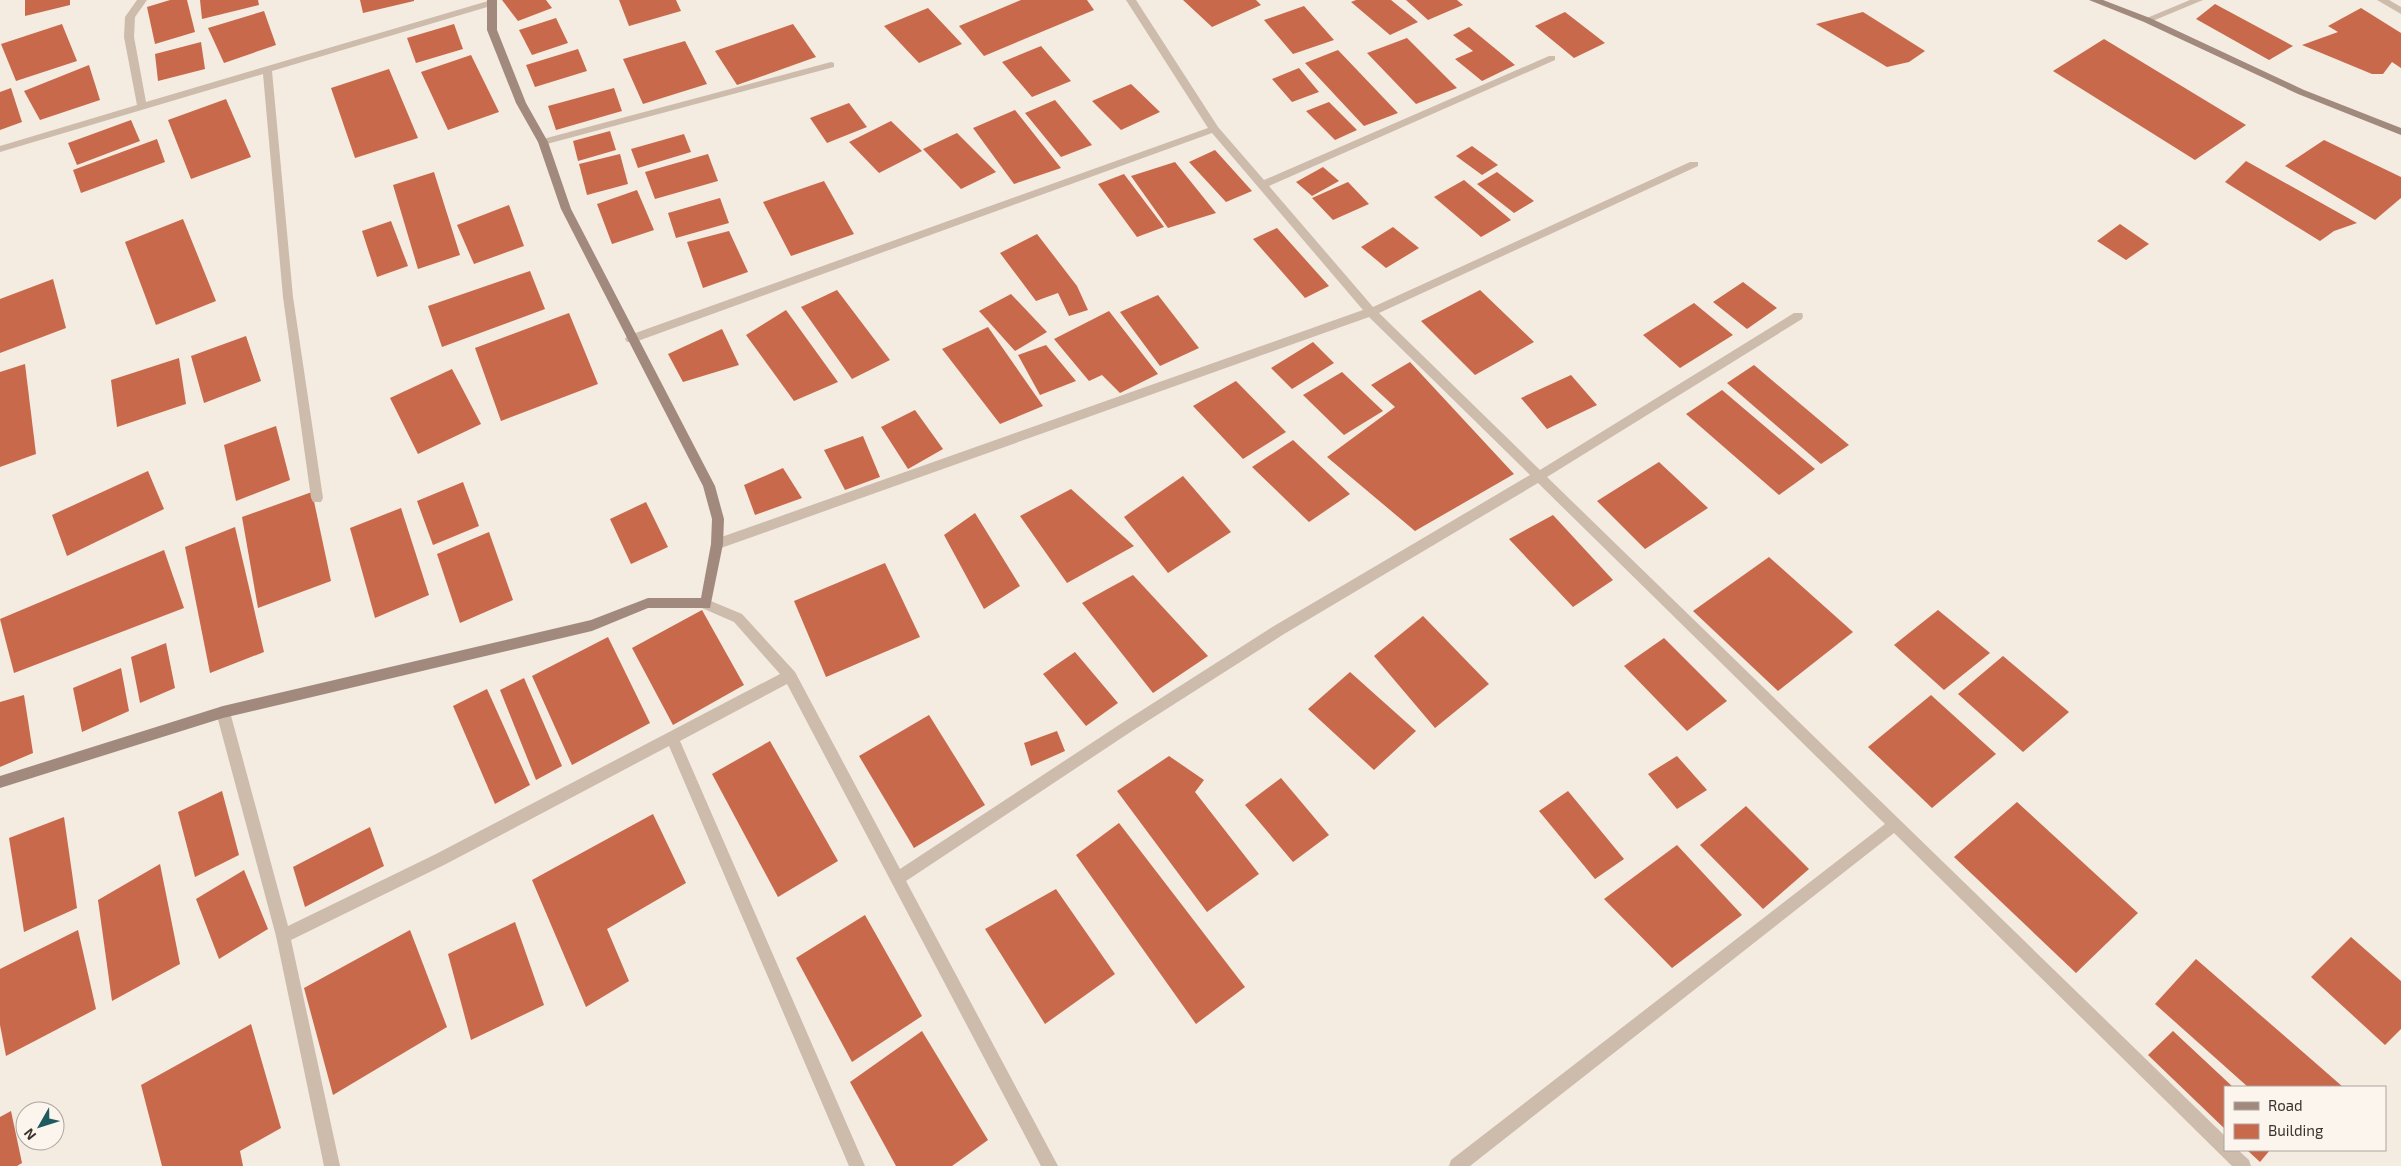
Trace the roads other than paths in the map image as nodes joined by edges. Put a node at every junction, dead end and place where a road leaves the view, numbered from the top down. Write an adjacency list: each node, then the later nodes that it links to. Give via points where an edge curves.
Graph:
1 (142, 0): 12 (street, via 130,17 129,37)
2 (1131, 0): 13 (street)
3 (2094, 0): 8 (main road)
4 (2198, 0): 8 (street)
5 (2382, 0): 7 (street)
6 (492, 1): 11 (street); 15 (main road, via 492,30 522,103)
7 (2401, 12)
8 (2147, 20): 14 (main road, via 2301,92)
9 (1552, 58): 18 (street)
10 (831, 66): 15 (street)
11 (267, 69): 12 (street); 23 (street, via 288,297)
12 (142, 106): 16 (street)
13 (1214, 129): 18 (street); 21 (street)
14 (2401, 132)
15 (543, 142): 21 (main road, via 566,209)
16 (0, 149)
17 (1694, 164): 19 (street)
18 (1263, 185): 19 (street)
19 (1371, 312): 22 (street); 24 (street)
20 (1798, 316): 22 (street)
21 (631, 339): 24 (main road, via 709,486 718,519)
22 (1539, 476): 30 (street); 31 (street, via 1279,630)
23 (317, 498)
24 (717, 544): 25 (main road)
25 (706, 604): 26 (street, via 738,618); 27 (main road, via 648,603 592,625)
26 (790, 676): 28 (street); 31 (street)
27 (223, 712): 29 (main road); 32 (street)
28 (672, 738): 32 (street, via 441,859); 36 (street)
29 (0, 782)
30 (1894, 825): 33 (street); 38 (street)
31 (898, 878): 37 (street)
32 (283, 936): 35 (street)
33 (2224, 1147)
34 (2228, 1151): 39 (street)
35 (332, 1166)
36 (857, 1166)
37 (1050, 1166)
38 (1457, 1166)
39 (2243, 1166)

